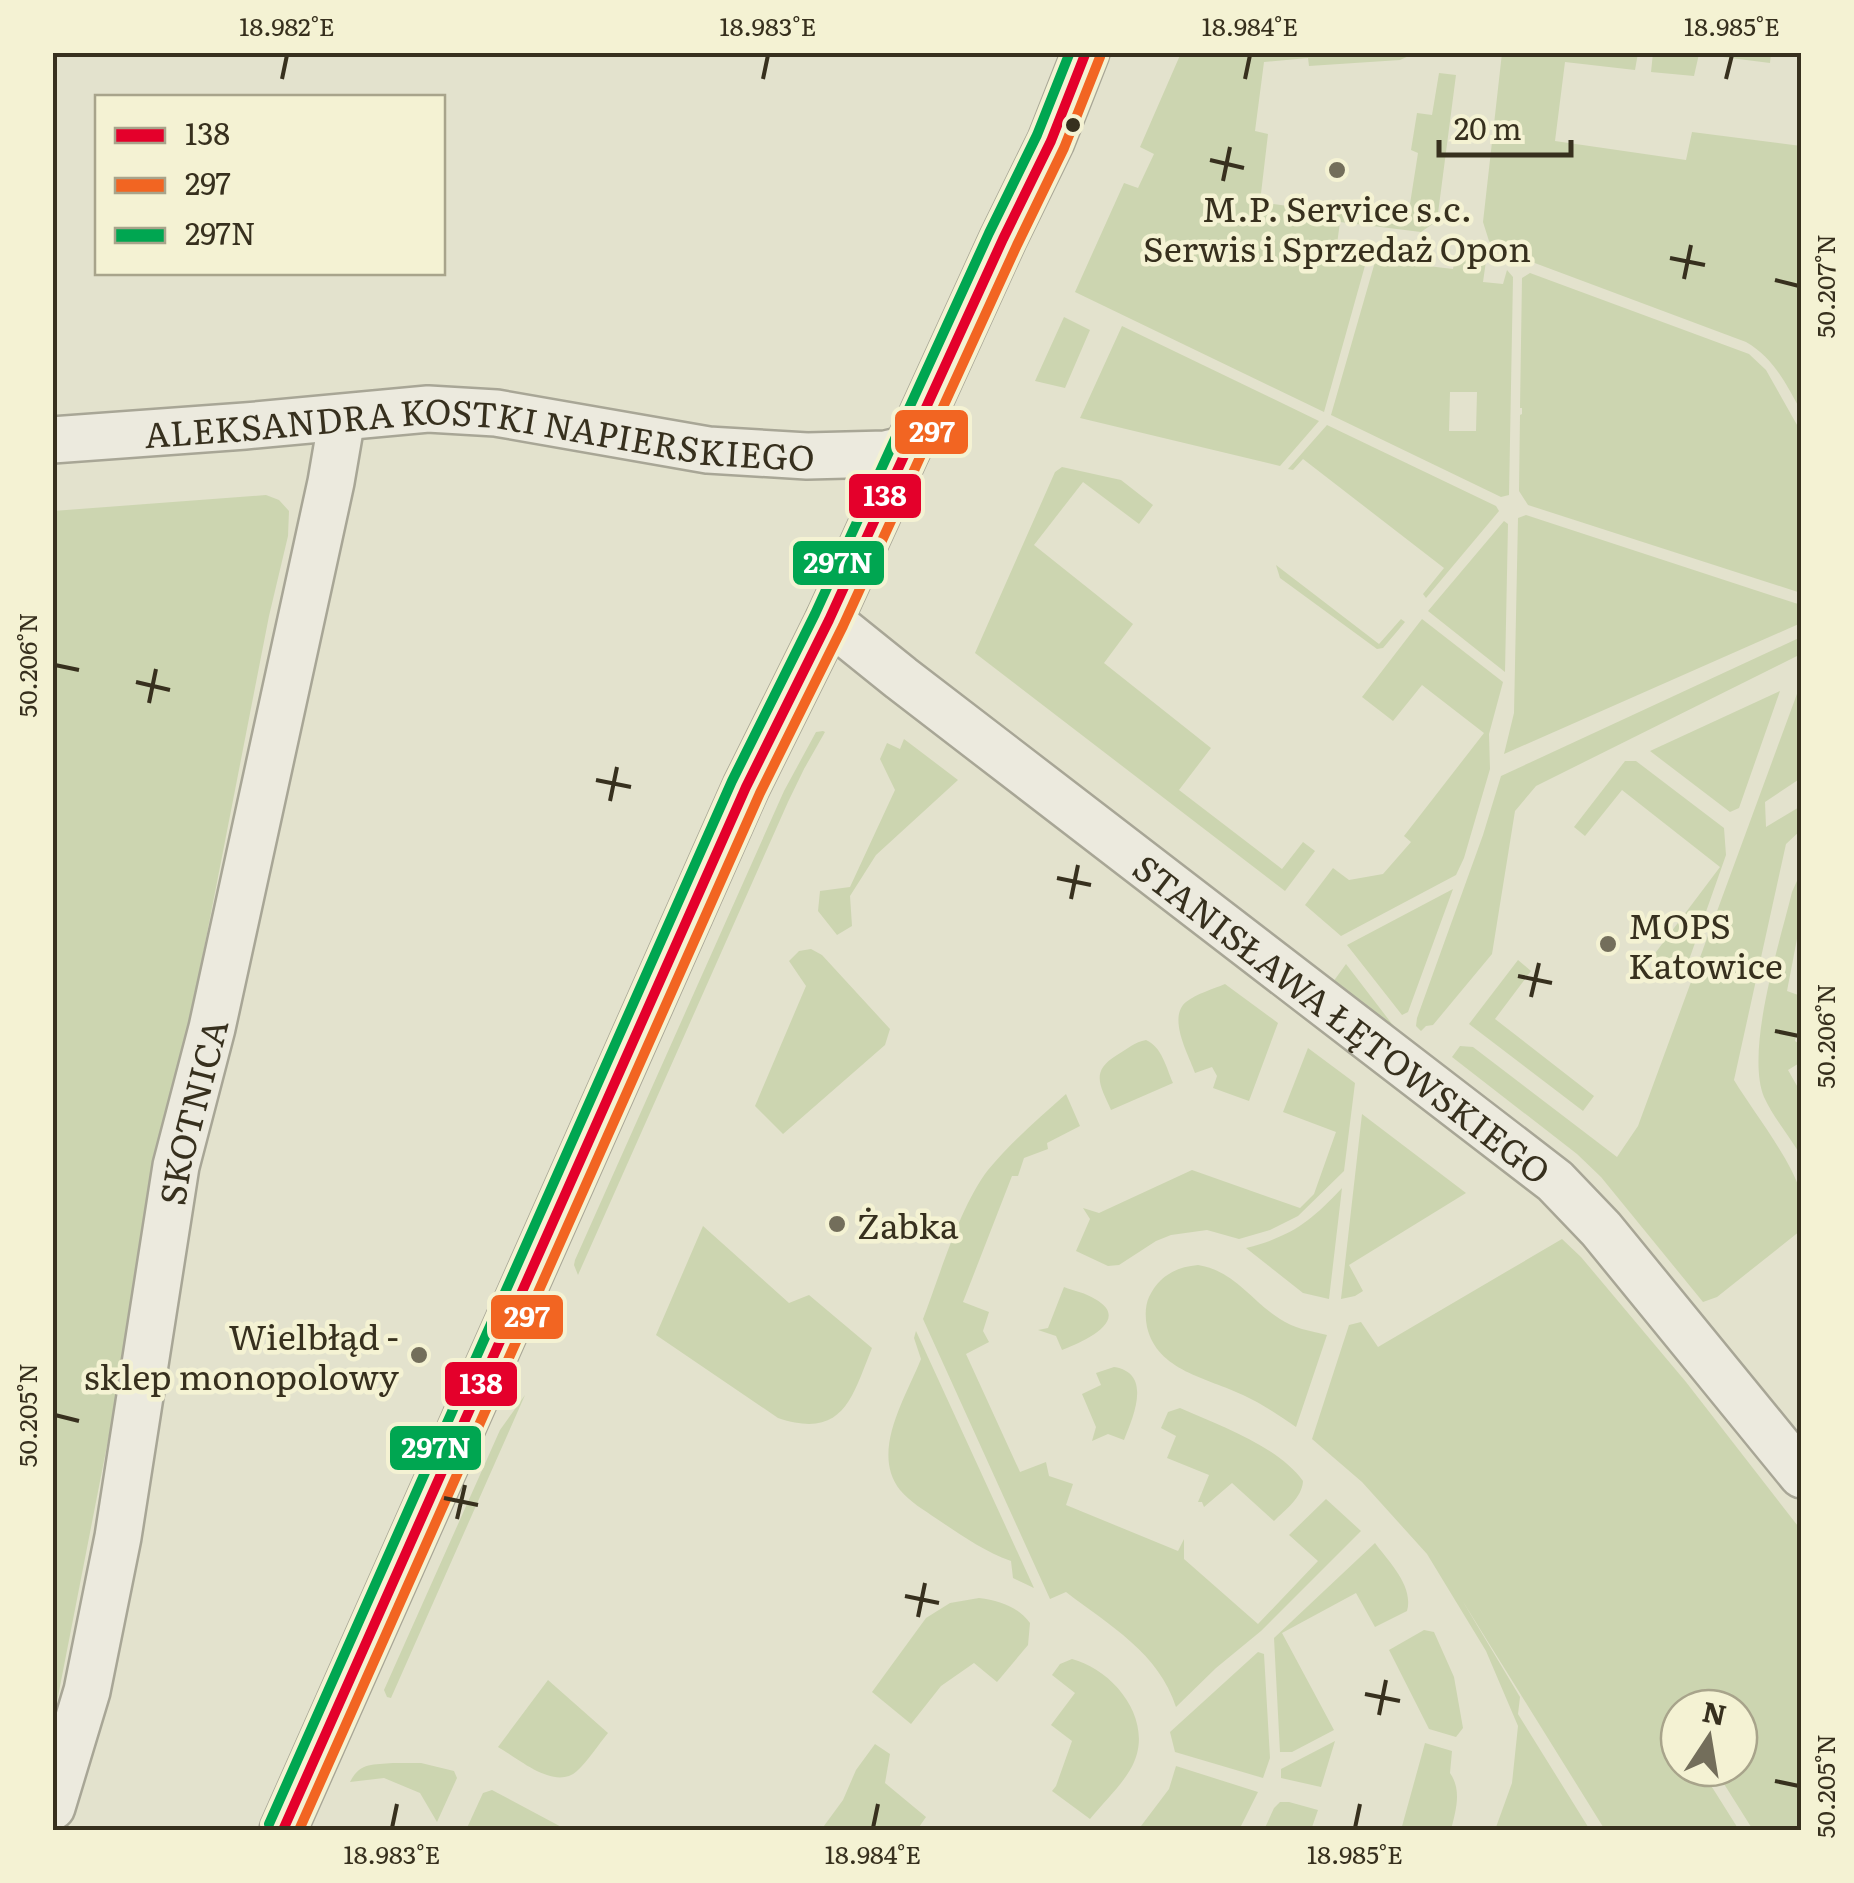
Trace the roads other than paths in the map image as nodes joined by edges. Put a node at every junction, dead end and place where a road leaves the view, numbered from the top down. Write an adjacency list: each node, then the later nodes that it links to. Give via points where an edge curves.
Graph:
1 (1086, 52): 4 (street)
2 (342, 418): 3 (street, ALEKSANDRA KOSTKI NAPIERSKIEGO); 4 (street, ALEKSANDRA KOSTKI NAPIERSKIEGO, via 428,409 496,413 708,450 808,456); 7 (street, SKOTNICA, via 212,1028 176,1166 118,1537 86,1691)
3 (52, 440)
4 (907, 448): 5 (street)
5 (829, 620): 6 (street, STANISŁAWA ŁĘTOWSKIEGO, via 1555,1180); 8 (street, via 746,787)
6 (1802, 1475)
7 (52, 1807)
8 (283, 1830)

